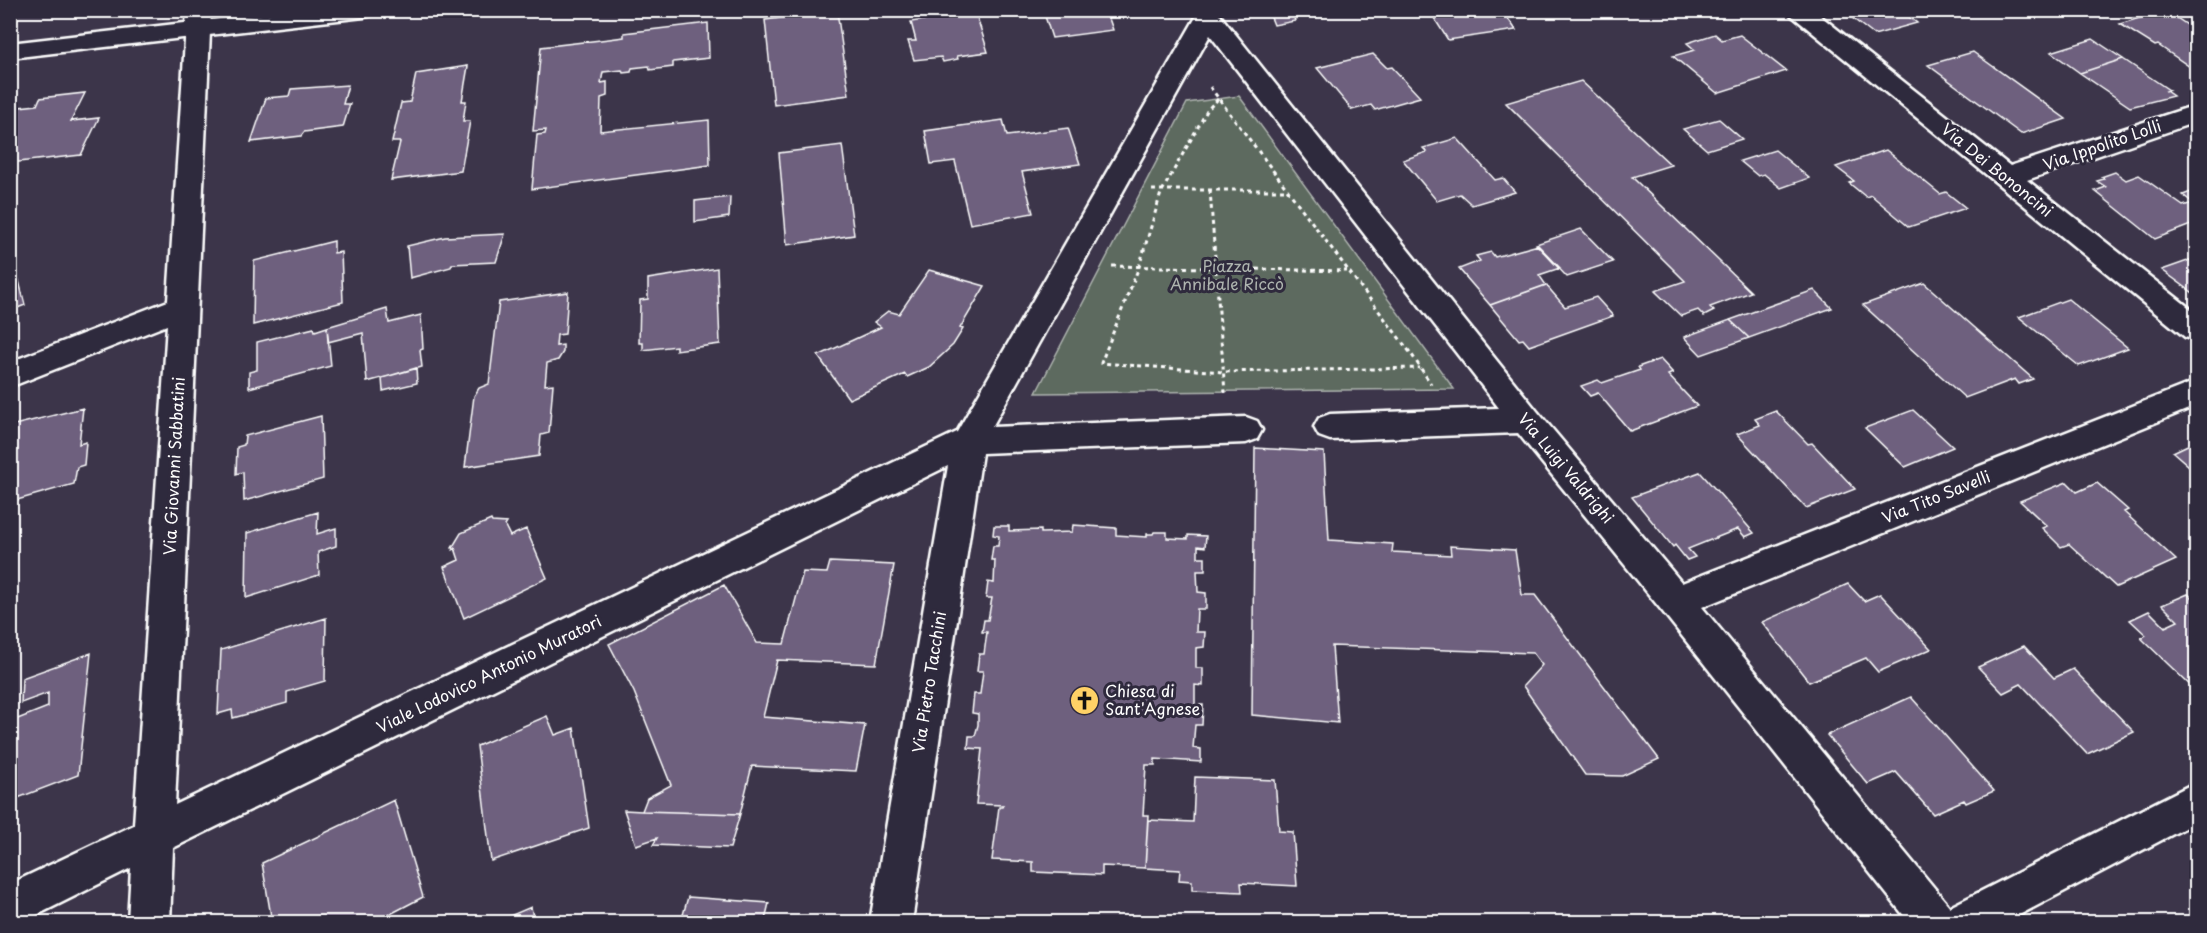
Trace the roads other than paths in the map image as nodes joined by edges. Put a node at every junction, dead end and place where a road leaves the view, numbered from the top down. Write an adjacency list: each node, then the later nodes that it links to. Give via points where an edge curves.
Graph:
1 (364, 10): 4 (street)
2 (1797, 10): 7 (street, Via Dei Bononcini)
3 (1205, 14): 12 (street, Via Luigi Valdrighi); 15 (street, via 1186,55)
4 (199, 20): 5 (street); 8 (street, Via Giovanni Sabbatini)
5 (10, 51)
6 (2196, 113): 7 (street, Via Ippolito Lolli)
7 (2007, 177): 9 (street, Via Dei Bononcini)
8 (183, 307): 10 (street); 18 (street, Via Giovanni Sabbatini)
9 (2196, 329)
10 (10, 375)
11 (2196, 393): 16 (street, Via Tito Savelli)
12 (1526, 420): 13 (street); 16 (street, Via Luigi Valdrighi)
13 (1330, 427)
14 (1239, 430): 15 (street)
15 (968, 441): 18 (street, Viale Lodovico Antonio Muratori); 21 (street, Via Pietro Tacchini)
16 (1676, 601): 22 (street, Via Luigi Valdrighi)
17 (2196, 801): 23 (street)
18 (153, 837): 19 (street, Viale Lodovico Antonio Muratori); 20 (street, Via Giovanni Sabbatini)
19 (10, 906)
20 (149, 922)
21 (891, 922)
22 (1935, 922)
23 (1964, 922)

